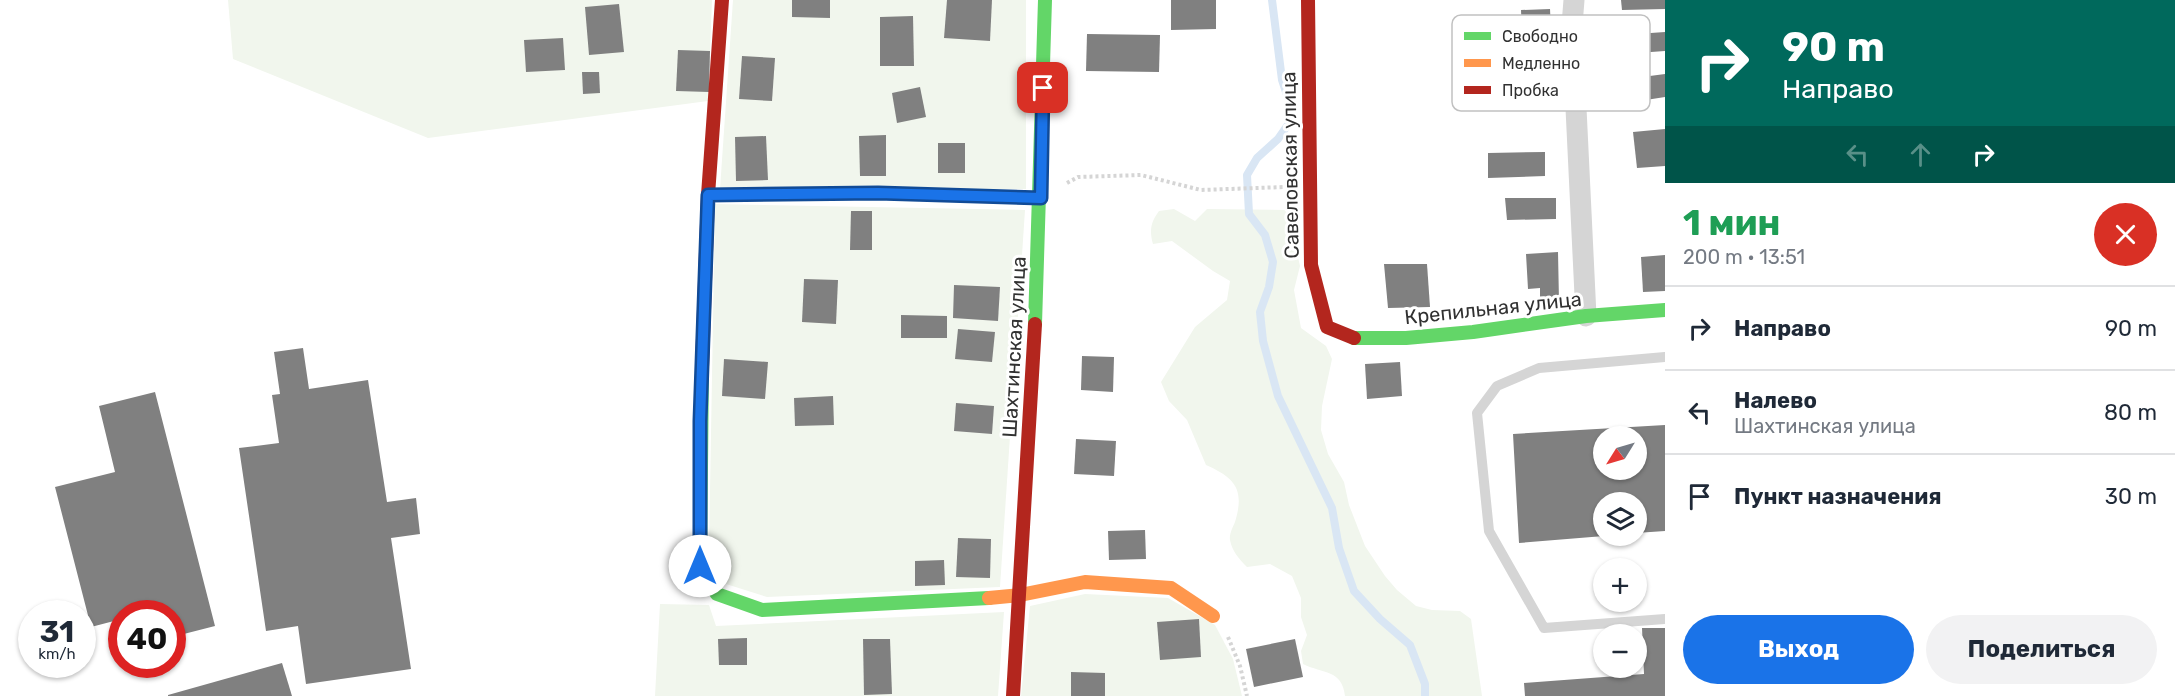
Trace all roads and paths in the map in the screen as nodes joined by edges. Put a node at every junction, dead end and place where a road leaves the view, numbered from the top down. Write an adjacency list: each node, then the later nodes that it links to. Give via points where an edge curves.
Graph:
1 (722, 0): 8 (street)
2 (1045, 0): 9 (street, Шахтинская улица)
3 (1308, 0): 12 (street, Савеловская улица, via 1311,265)
4 (1574, 0): 5 (street)
5 (1573, 15)
6 (1576, 111): 11 (street)
7 (1286, 187): 9 (path, via 1202,190 1141,175 1078,177)
8 (708, 195): 9 (lane, via 878,193); 14 (street, via 700,421 700,566 717,594 762,610)
9 (1041, 198): 14 (street, Шахтинская улица)
10 (1665, 310): 11 (street, Крепильная улица)
11 (1586, 316): 12 (street, Крепильная улица, via 1406,338 1351,338)
12 (1327, 327)
13 (1665, 357): 16 (lane, via 1539,368 1497,386 1477,412 1489,531 1544,628)
14 (1020, 595): 15 (street, via 1085,582 1171,588); 17 (street, Шахтинская улица)
15 (1213, 616): 18 (path, via 1225,630)
16 (1665, 619)
17 (1013, 696)
18 (1247, 696)

